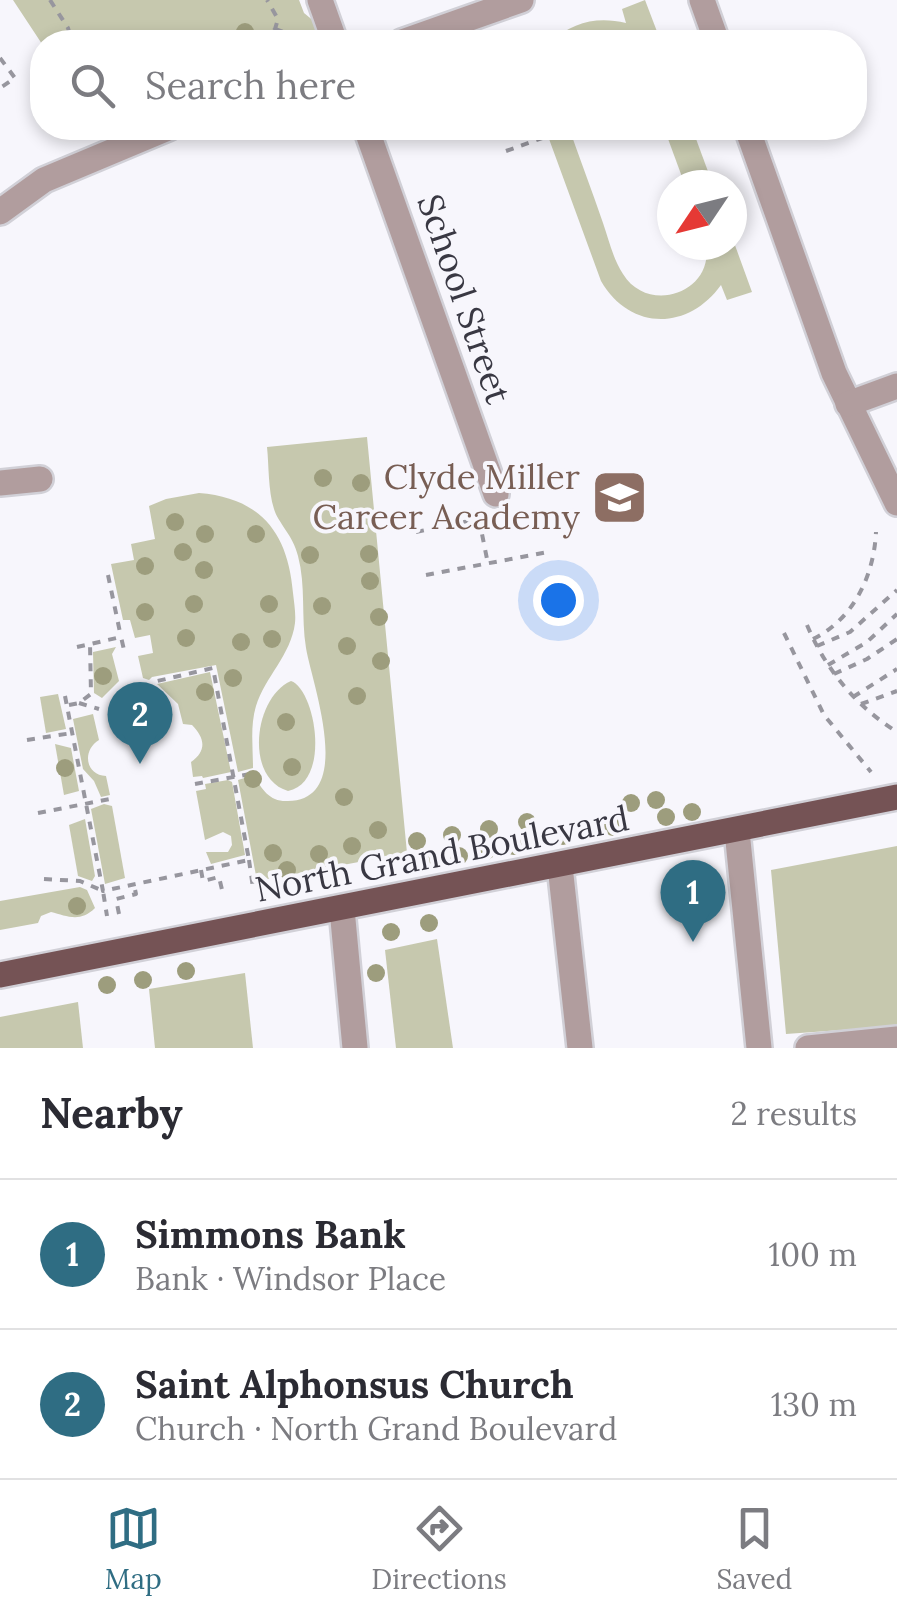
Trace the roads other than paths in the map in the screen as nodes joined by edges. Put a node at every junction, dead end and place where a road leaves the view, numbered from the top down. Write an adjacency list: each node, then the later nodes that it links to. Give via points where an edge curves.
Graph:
1 (320, 0): 4 (street)
2 (521, 0): 5 (street)
3 (702, 0): 6 (street)
4 (331, 30)
5 (436, 30)
6 (713, 30)
7 (139, 140): 10 (street, via 44,180)
8 (370, 140): 15 (street, School Street)
9 (751, 140): 12 (street)
10 (0, 212)
11 (897, 386): 12 (street)
12 (848, 404): 16 (street)
13 (40, 479): 14 (street)
14 (0, 483)
15 (496, 494)
16 (897, 503)
17 (897, 798): 18 (main road, North Grand Boulevard)
18 (737, 831): 19 (main road, North Grand Boulevard); 25 (street)
19 (560, 866): 20 (main road, North Grand Boulevard); 24 (street)
20 (342, 909): 21 (main road, North Grand Boulevard); 23 (street)
21 (0, 974)
22 (897, 1040): 26 (street)
23 (355, 1048)
24 (580, 1048)
25 (759, 1048)
26 (808, 1048)

